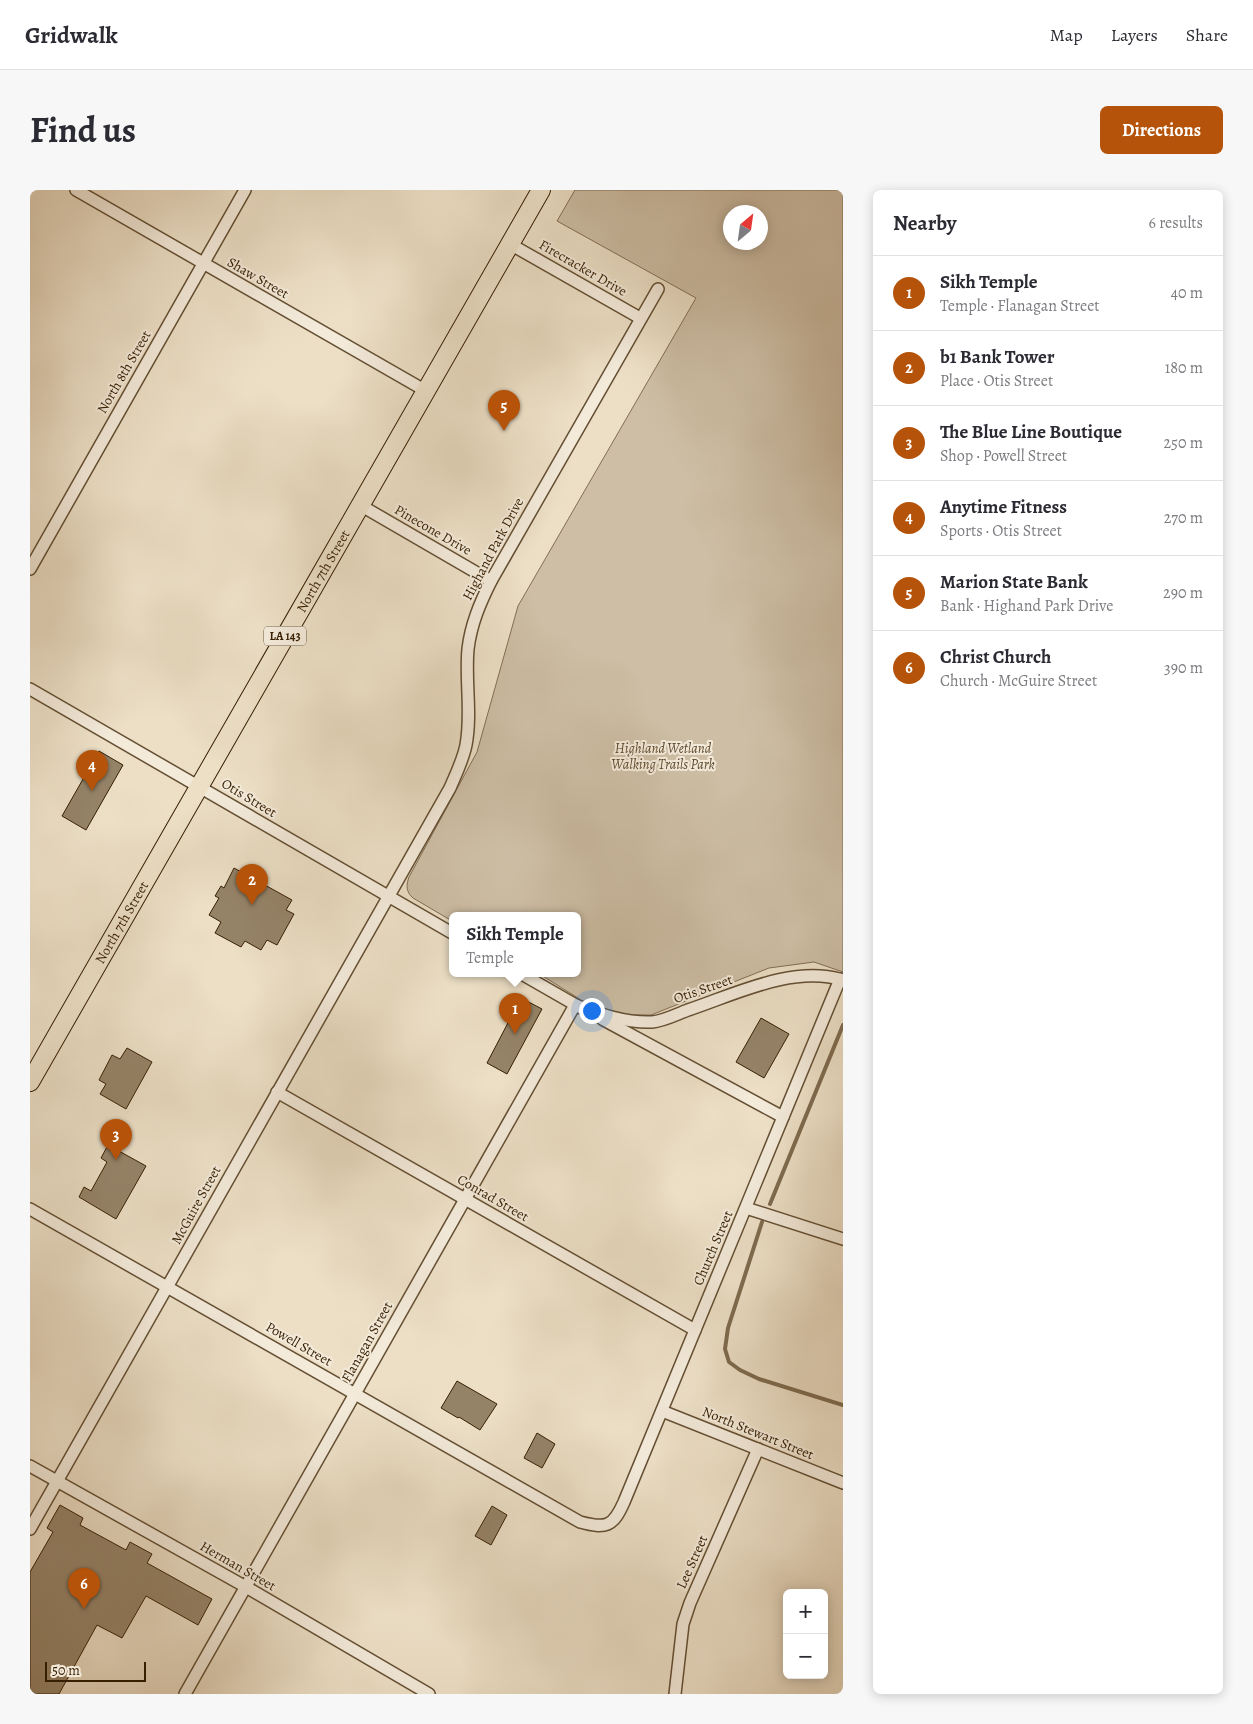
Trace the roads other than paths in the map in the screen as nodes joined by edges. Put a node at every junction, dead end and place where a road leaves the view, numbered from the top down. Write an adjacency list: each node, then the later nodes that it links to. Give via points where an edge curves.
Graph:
1 (76, 190): 5 (street, Shaw Street)
2 (245, 190): 5 (street, North 8th Street)
3 (541, 190): 4 (main road, North 7th Street / LA 143)
4 (510, 244): 7 (street, Firecracker Drive); 8 (main road, North 7th Street / LA 143)
5 (203, 264): 8 (street, Shaw Street); 10 (street, North 8th Street)
6 (658, 289): 7 (street, Highand Park Drive)
7 (640, 318): 11 (street, Highand Park Drive)
8 (426, 391): 9 (main road, North 7th Street / LA 143)
9 (360, 505): 11 (street, Pinecone Drive); 13 (main road, North 7th Street / LA 143)
10 (30, 569)
11 (491, 581): 14 (street, Highand Park Drive, via 477,610 468,651 468,727 463,757 450,788)
12 (30, 689): 13 (street, Otis Street)
13 (200, 786): 14 (street, Otis Street); 19 (main road, North 7th Street / LA 143)
14 (390, 896): 15 (street, Otis Street); 20 (street, McGuire Street)
15 (449, 931)
16 (527, 977): 18 (street, Otis Street)
17 (841, 980): 18 (street, Otis Street, via 818,976 769,983 654,1022 608,1017); 21 (street, Church Street)
18 (575, 1005): 21 (street, Otis Street); 22 (street, Flanagan Street)
19 (30, 1082)
20 (277, 1092): 22 (street, Conrad Street); 26 (street, McGuire Street)
21 (783, 1117): 24 (street, Church Street)
22 (464, 1199): 27 (street, Conrad Street); 28 (street, Flanagan Street)
23 (30, 1208): 26 (street, Powell Street)
24 (746, 1208): 25 (street); 27 (street, Church Street)
25 (843, 1239)
26 (167, 1286): 28 (street, Powell Street); 32 (street, McGuire Street)
27 (695, 1330): 29 (street, Church Street)
28 (355, 1393): 34 (street, Powell Street, via 580,1522 596,1526); 36 (street, Flanagan Street)
29 (662, 1411): 30 (street, North Stewart Street); 34 (street, Church Street, via 618,1515)
30 (758, 1449): 33 (street, North Stewart Street); 39 (street, Lee Street, via 690,1603 683,1624)
31 (30, 1466): 32 (street, Herman Street)
32 (57, 1482): 35 (street, McGuire Street); 36 (street, Herman Street)
33 (843, 1483)
34 (608, 1524)
35 (30, 1530)
36 (246, 1587): 37 (street, Flanagan Street); 38 (street, Herman Street)
37 (185, 1694)
38 (429, 1694)
39 (675, 1694)

